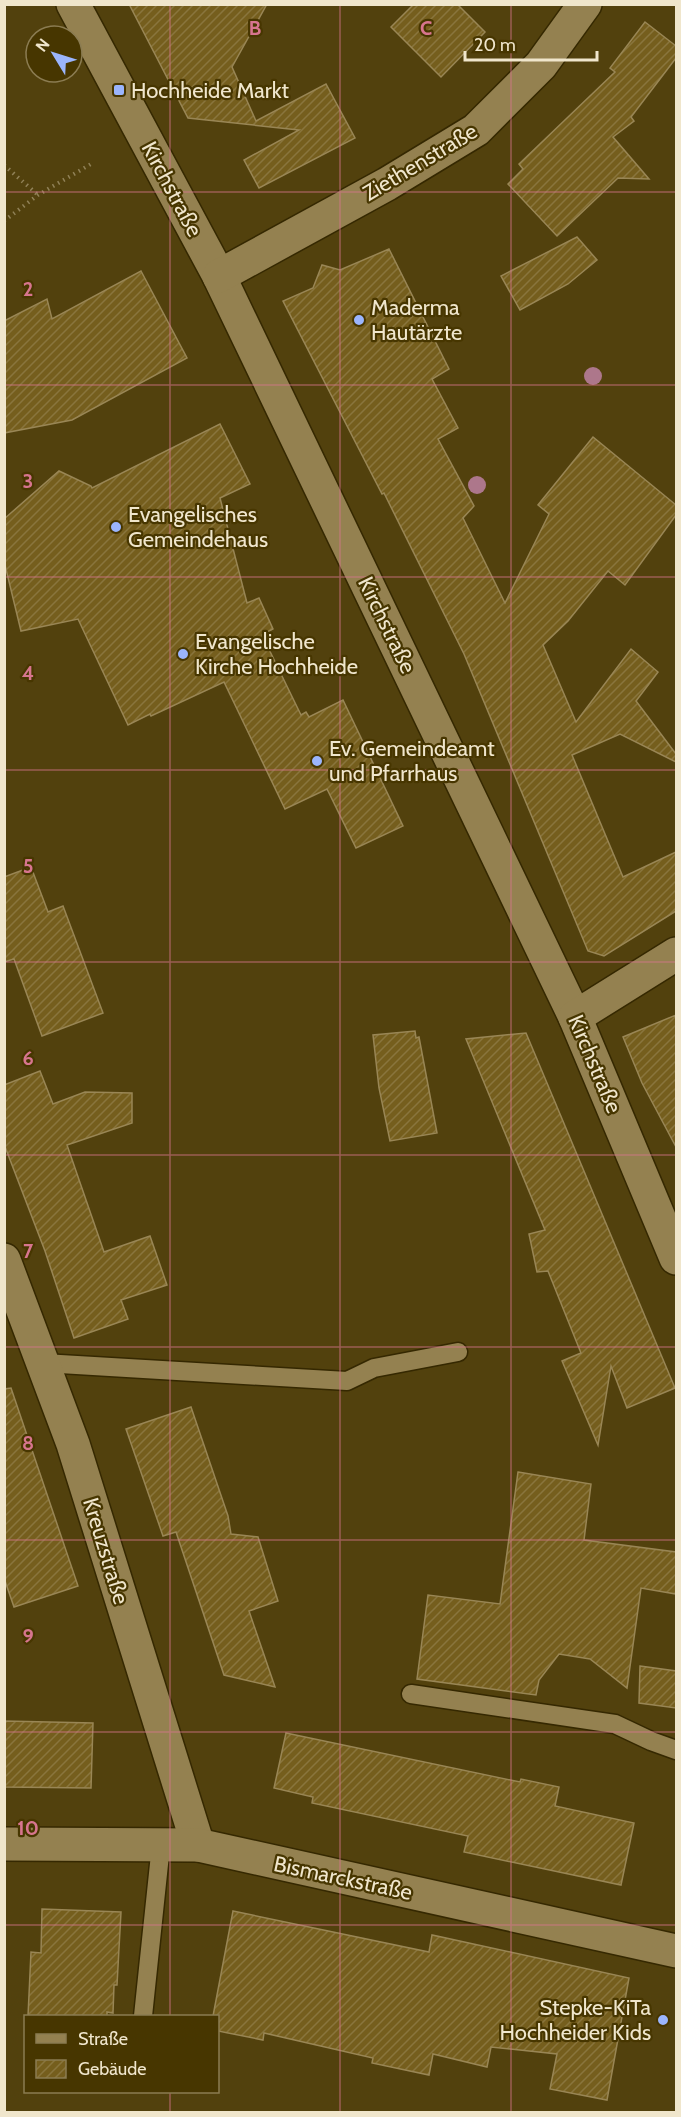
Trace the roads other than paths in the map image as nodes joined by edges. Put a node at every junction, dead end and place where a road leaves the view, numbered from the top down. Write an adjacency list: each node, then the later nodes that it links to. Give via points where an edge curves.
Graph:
1 (73, 4): 3 (street, Kirchstraße)
2 (585, 4): 3 (street, Ziethenstraße, via 541,65 477,130)
3 (219, 276): 5 (street, Kirchstraße)
4 (676, 954): 5 (street)
5 (575, 1017): 6 (street, Kirchstraße)
6 (676, 1258)
7 (4, 1260): 9 (street, Kreuzstraße)
8 (458, 1352): 9 (lane, via 374,1368 347,1381)
9 (43, 1363): 14 (street, Kreuzstraße, via 73,1444)
10 (411, 1694): 11 (lane, via 615,1724)
11 (676, 1750)
12 (4, 1844): 13 (street, Bismarckstraße)
13 (161, 1845): 14 (street, Bismarckstraße); 16 (lane)
14 (198, 1845): 15 (street, Bismarckstraße)
15 (676, 1952)
16 (143, 2015)

